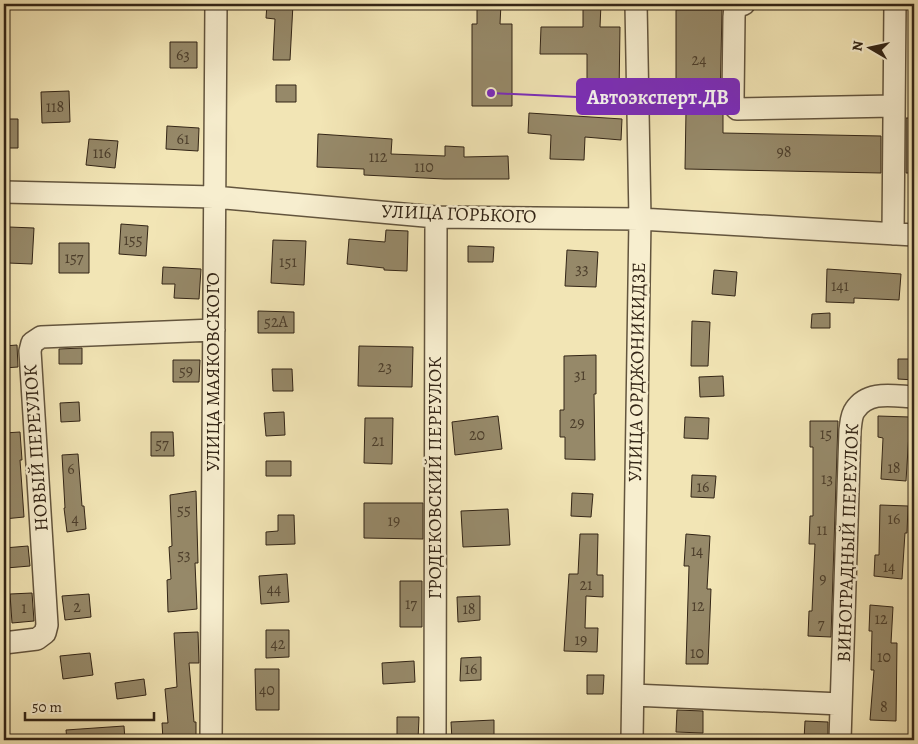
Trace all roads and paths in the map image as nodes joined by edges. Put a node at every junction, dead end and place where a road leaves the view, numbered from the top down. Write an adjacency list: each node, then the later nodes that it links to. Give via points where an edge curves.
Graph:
1 (216, 4): 7 (street, УЛИЦА МАЯКОВСКОГО)
2 (636, 4): 9 (street, УЛИЦА ОРДЖОНИКИДЗЕ)
3 (744, 4): 5 (street, via 735,8 734,17 734,106)
4 (895, 4): 5 (street)
5 (893, 106): 10 (street)
6 (4, 192): 7 (street, УЛИЦА ГОРЬКОГО)
7 (214, 197): 8 (street, УЛИЦА ГОРЬКОГО); 11 (street, УЛИЦА МАЯКОВСКОГО)
8 (436, 216): 9 (street, УЛИЦА ГОРЬКОГО); 17 (street, ГРОДЕКОВСКИЙ ПЕРЕУЛОК)
9 (640, 218): 10 (street, УЛИЦА ГОРЬКОГО); 14 (street, УЛИЦА ОРДЖОНИКИДЗЕ)
10 (904, 234)
11 (214, 330): 13 (street, НОВЫЙ ПЕРЕУЛОК, via 41,337 32,343 48,625 45,633 37,639); 16 (street, УЛИЦА МАЯКОВСКОГО)
12 (914, 396): 15 (street, ВИНОГРАДНЫЙ ПЕРЕУЛОК, via 872,396 854,411 850,430)
13 (4, 643)
14 (633, 695): 15 (street); 18 (street, УЛИЦА ОРДЖОНИКИДЗЕ)
15 (841, 704): 19 (street, ВИНОГРАДНЫЙ ПЕРЕУЛОК)
16 (211, 740)
17 (434, 740)
18 (632, 740)
19 (840, 740)

